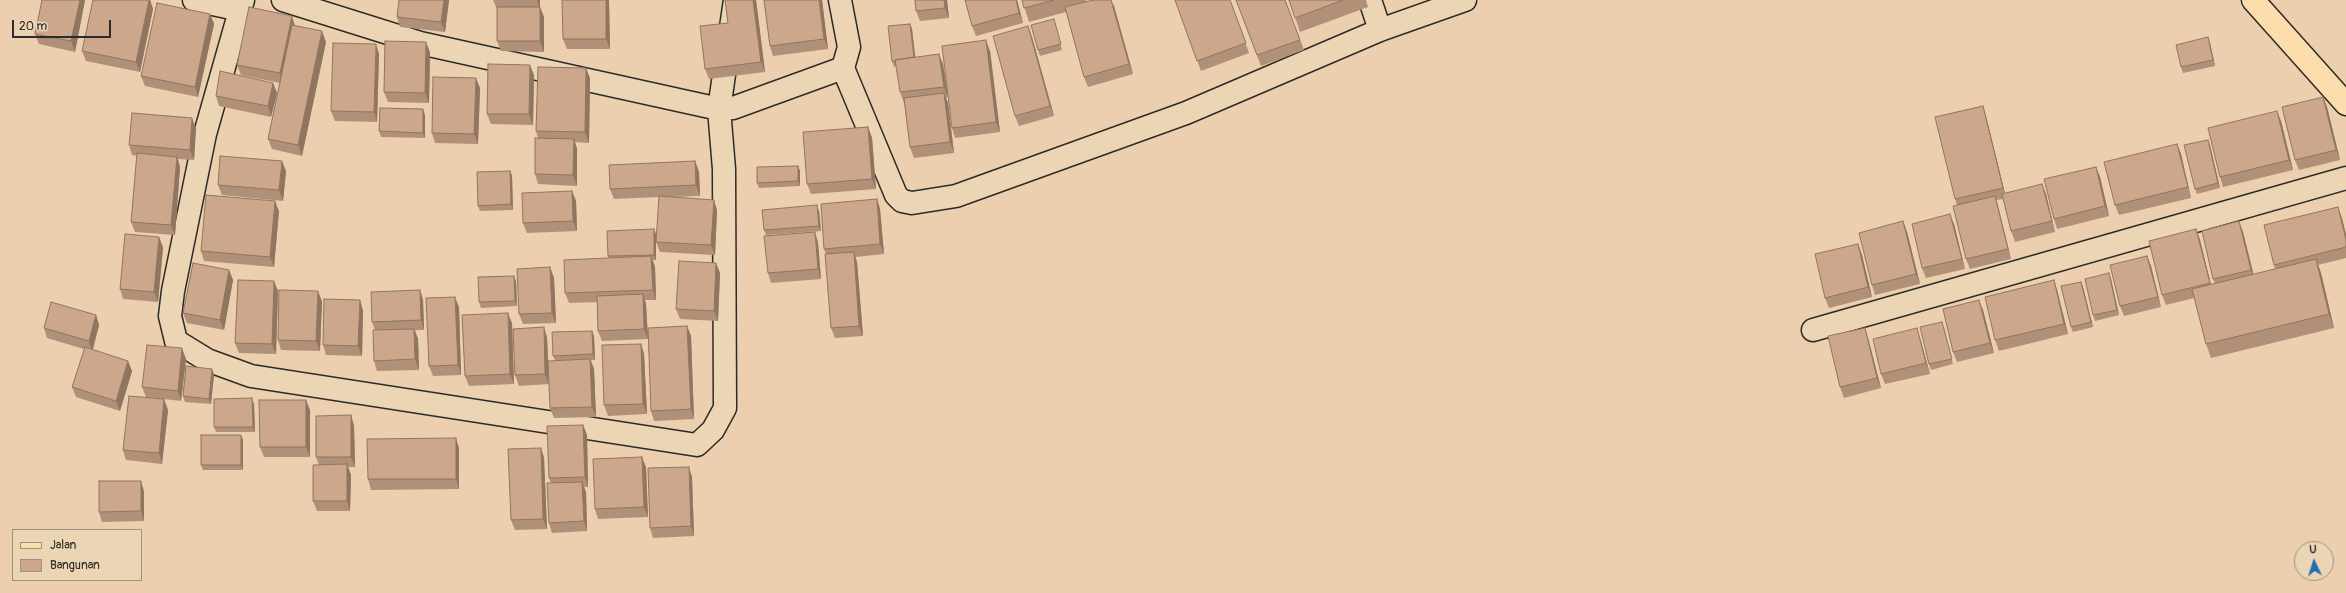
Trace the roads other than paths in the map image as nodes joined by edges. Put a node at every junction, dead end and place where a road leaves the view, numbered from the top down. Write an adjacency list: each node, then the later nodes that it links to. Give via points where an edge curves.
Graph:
1 (194, 0): 8 (street)
2 (283, 0): 12 (street, via 420,43)
3 (735, 0): 12 (street)
4 (840, 0): 10 (street, via 849,47)
5 (1370, 0): 9 (street)
6 (1465, 0): 9 (street)
7 (2253, 0): 11 (main road)
8 (242, 5): 12 (street, via 205,134 170,316 176,341 208,360 251,376 697,446 713,430 725,408 724,169)
9 (1380, 30): 10 (street, via 1186,113 956,196 912,203 902,201 896,194)
10 (843, 68): 12 (street, via 738,106)
11 (2346, 104)
12 (719, 109)
13 (2346, 178): 14 (street)
14 (1813, 330)

